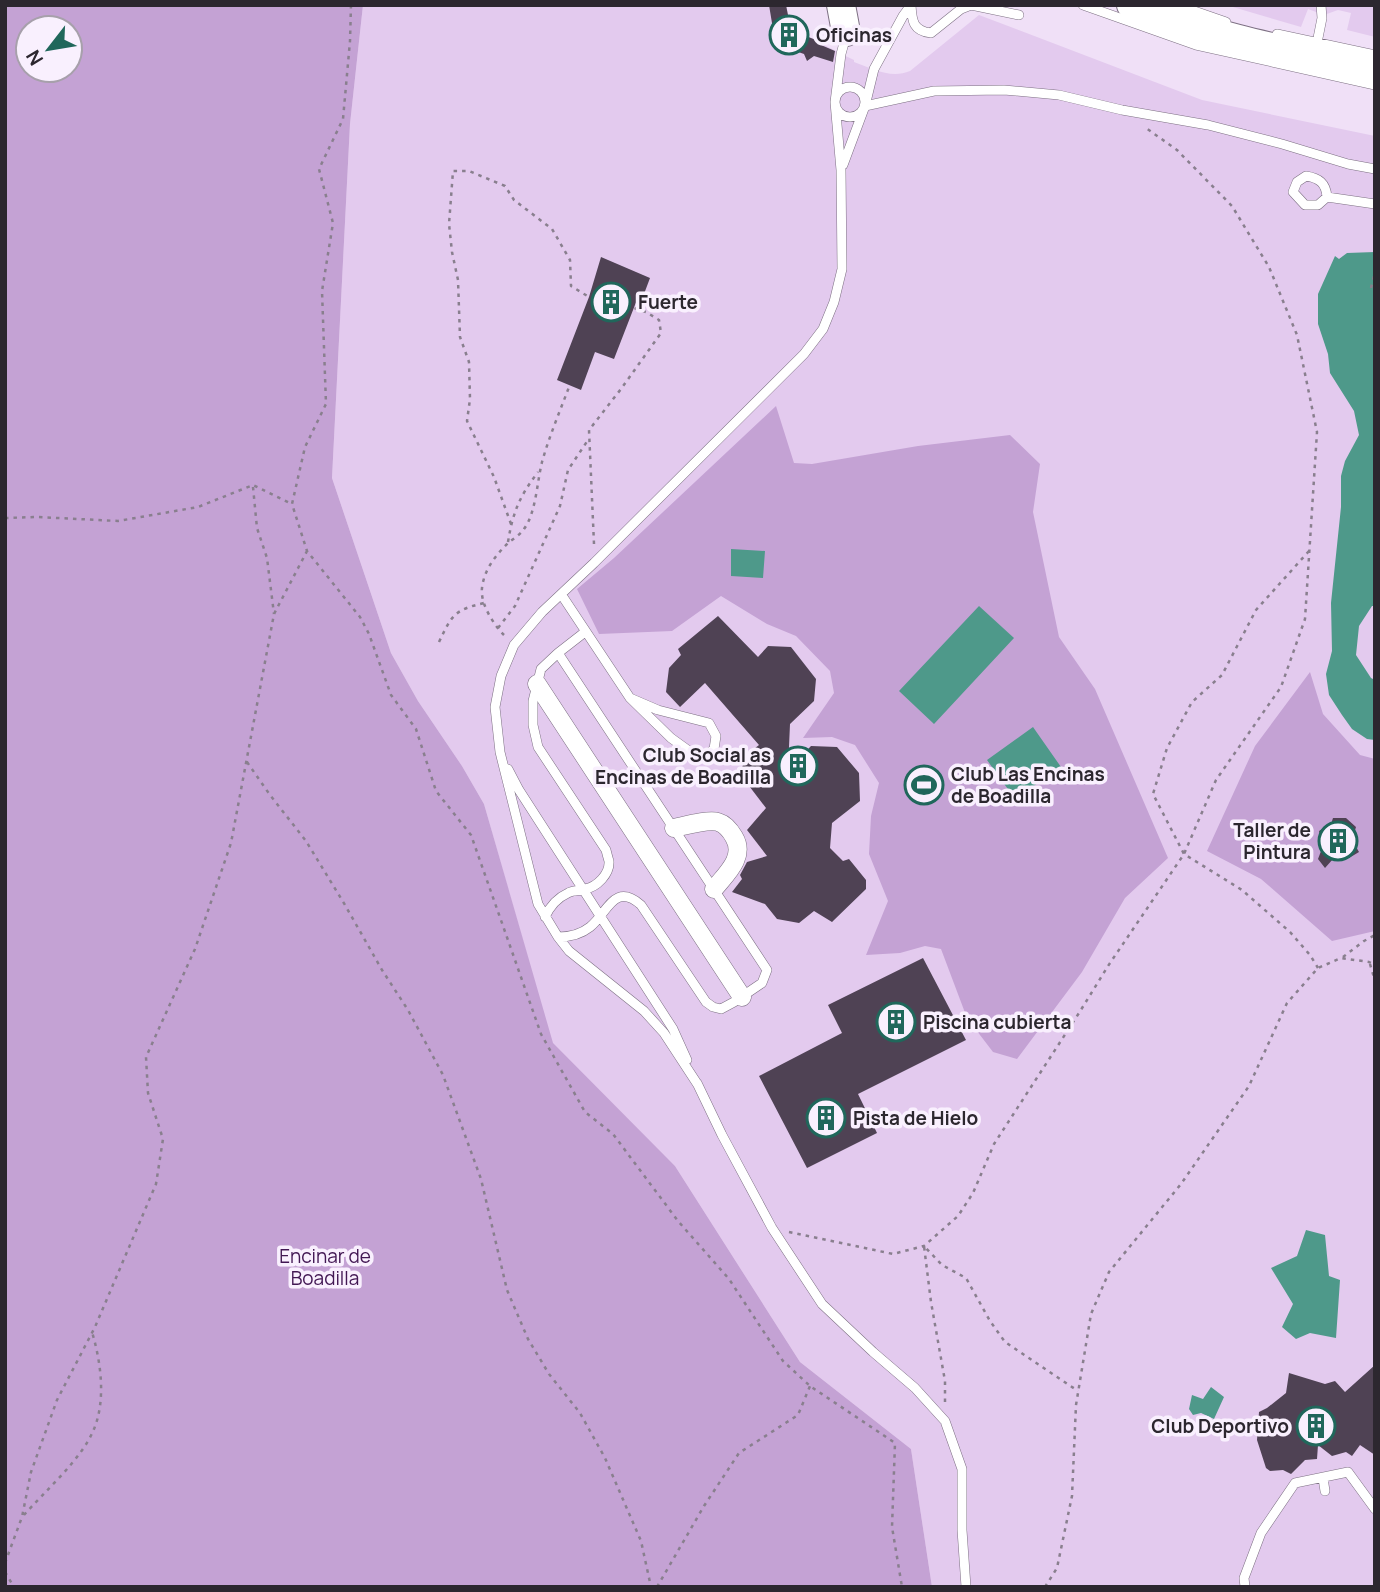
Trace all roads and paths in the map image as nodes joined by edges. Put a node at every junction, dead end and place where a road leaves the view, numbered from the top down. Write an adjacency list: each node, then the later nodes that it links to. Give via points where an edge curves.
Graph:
1 (351, 5): 30 (path, via 343,119 319,169 333,223 322,291 326,404 305,447)
2 (911, 5): 8 (lane, via 915,27 931,33 971,5); 16 (lane, via 874,69)
3 (1083, 5): 14 (lane, via 1196,45)
4 (1177, 5): 9 (lane)
5 (1321, 5): 11 (lane)
6 (1133, 7): 11 (main road, via 1235,39)
7 (847, 15): 15 (lane)
8 (1019, 15)
9 (1241, 27)
10 (1266, 32): 11 (lane)
11 (1315, 50): 12 (lane); 13 (main road)
12 (1375, 55)
13 (1375, 69)
14 (1375, 85)
15 (835, 102): 16 (lane, via 839,112 849,117); 16 (lane, via 844,88 855,87 863,93); 19 (lane)
16 (865, 106): 17 (lane, via 934,91 1004,90 1059,94); 19 (lane)
17 (1122, 110): 18 (lane, via 1208,125); 35 (path, via 1177,150 1232,206 1269,267 1297,335 1317,432)
18 (1375, 169)
19 (841, 170): 36 (lane, via 842,268 823,329 804,354)
20 (1327, 197): 21 (lane)
21 (1375, 204)
22 (1375, 272): 23 (path)
23 (1371, 288)
24 (589, 297): 32 (path, via 571,286 570,260 552,229 514,200 505,186 469,171 453,171 449,224 458,280 460,337 469,362 467,421)
25 (634, 308): 27 (path, via 659,320 661,333 589,430)
26 (569, 387): 28 (path)
27 (588, 440): 36 (path); 40 (path, via 568,470 560,506 515,606)
28 (540, 470): 32 (path, via 524,490); 33 (path, via 524,529)
29 (253, 485): 30 (path); 31 (path, via 198,507 118,522); 39 (path)
30 (292, 504): 34 (path)
31 (5, 518)
32 (511, 524): 33 (path)
33 (507, 544): 38 (path, via 484,575)
34 (307, 551): 39 (path); 67 (path, via 360,617 391,695 416,729 436,790 471,835 541,1034 585,1112 613,1133 678,1221 729,1279 783,1361)
35 (1309, 551): 50 (path, via 1305,619 1281,687 1216,780); 50 (path, via 1256,610 1222,676 1192,702 1167,748 1153,794)
36 (598, 559): 37 (lane)
37 (561, 594): 41 (lane); 43 (lane)
38 (484, 603): 40 (path); 42 (path, via 463,608 451,618)
39 (274, 614): 48 (path)
40 (498, 629): 43 (path)
41 (585, 632): 44 (lane); 46 (lane)
42 (439, 642)
43 (514, 645): 47 (lane, via 495,707)
44 (558, 653): 45 (lane, via 541,669); 49 (lane)
45 (537, 684): 52 (lane, via 533,725 538,747 606,850 609,863 607,873); 62 (street)
46 (630, 698): 46 (lane, via 696,756 707,755 714,748 716,736 709,723)
47 (500, 752): 52 (lane, via 519,790); 54 (lane)
48 (247, 761): 66 (path, via 231,843 195,949 146,1057 148,1093 163,1139 156,1184); 77 (path, via 306,841 443,1074 481,1179 507,1290 528,1339 605,1458 642,1541)
49 (674, 828): 51 (lane); 51 (street, via 717,821 729,828 738,852)
50 (1184, 854): 60 (path, via 1242,890 1290,932); 65 (path, via 994,1144 973,1193 957,1216)
51 (714, 889): 62 (lane, via 767,971 762,983)
52 (584, 890): 53 (lane); 54 (lane, via 560,897)
53 (601, 915): 56 (lane, via 584,932); 62 (lane, via 617,898 634,899 706,1002 721,1009); 63 (lane, via 673,1029)
54 (545, 917): 56 (lane)
55 (1375, 935): 57 (path)
56 (558, 937): 63 (lane, via 644,1011)
57 (1341, 958): 58 (path); 60 (path)
58 (1369, 962): 59 (path); 61 (path)
59 (1375, 965)
60 (1318, 968): 68 (path, via 1287,1003 1249,1086 1181,1184 1109,1272 1091,1314)
61 (1375, 981)
62 (742, 997)
63 (698, 1085): 64 (lane)
64 (772, 1228): 65 (path, via 893,1254); 69 (lane, via 822,1304)
65 (924, 1246): 68 (path, via 942,1265 966,1278 1005,1342); 69 (path, via 945,1381)
66 (92, 1332): 73 (path, via 57,1400 31,1472); 73 (path, via 101,1387 93,1432 74,1461)
67 (810, 1386): 78 (path, via 798,1415 739,1453); 79 (path, via 895,1443 891,1527)
68 (1078, 1391): 81 (path, via 1073,1496 1057,1568)
69 (945, 1421): 80 (lane, via 962,1469)
70 (1324, 1478): 71 (lane); 72 (lane, via 1348,1472); 82 (lane, via 1295,1483 1261,1533 1244,1578)
71 (1325, 1491)
72 (1375, 1509)
73 (22, 1517): 74 (path)
74 (5, 1563)
75 (5, 1572): 76 (path)
76 (14, 1587)
77 (652, 1587)
78 (657, 1587)
79 (902, 1587)
80 (966, 1587)
81 (1045, 1587)
82 (1245, 1587)

